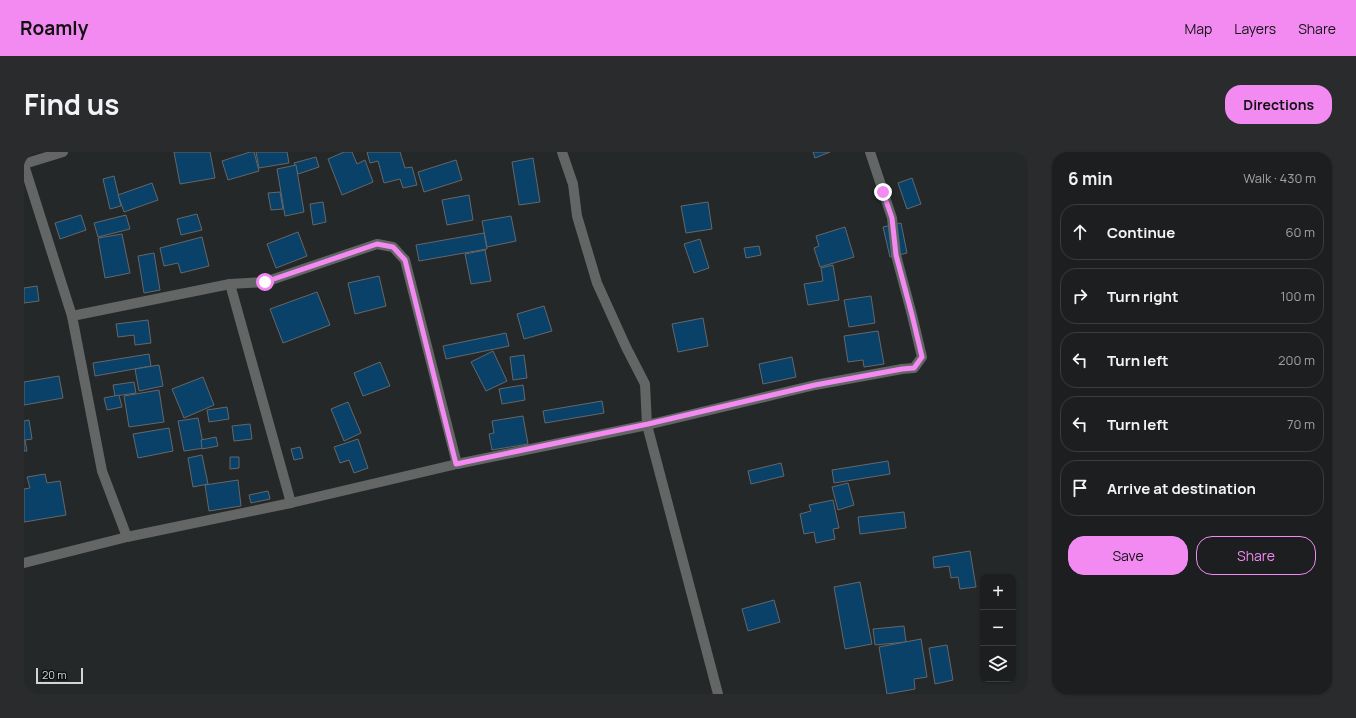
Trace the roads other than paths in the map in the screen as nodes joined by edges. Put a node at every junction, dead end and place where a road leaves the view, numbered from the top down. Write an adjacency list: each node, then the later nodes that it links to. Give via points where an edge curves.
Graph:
1 (63, 152): 4 (street)
2 (562, 152): 7 (street, via 572,184 577,216 597,283 645,384)
3 (870, 152): 7 (street, via 892,218 896,255 922,357 914,368 815,385)
4 (24, 164): 6 (street)
5 (230, 284): 6 (street); 8 (street, via 265,282 377,244 393,247 405,260); 9 (street)
6 (72, 316): 10 (street, via 102,471)
7 (648, 424): 8 (street); 12 (street)
8 (456, 464): 9 (street)
9 (291, 503): 10 (street)
10 (127, 537): 11 (street)
11 (24, 563)
12 (718, 694)

